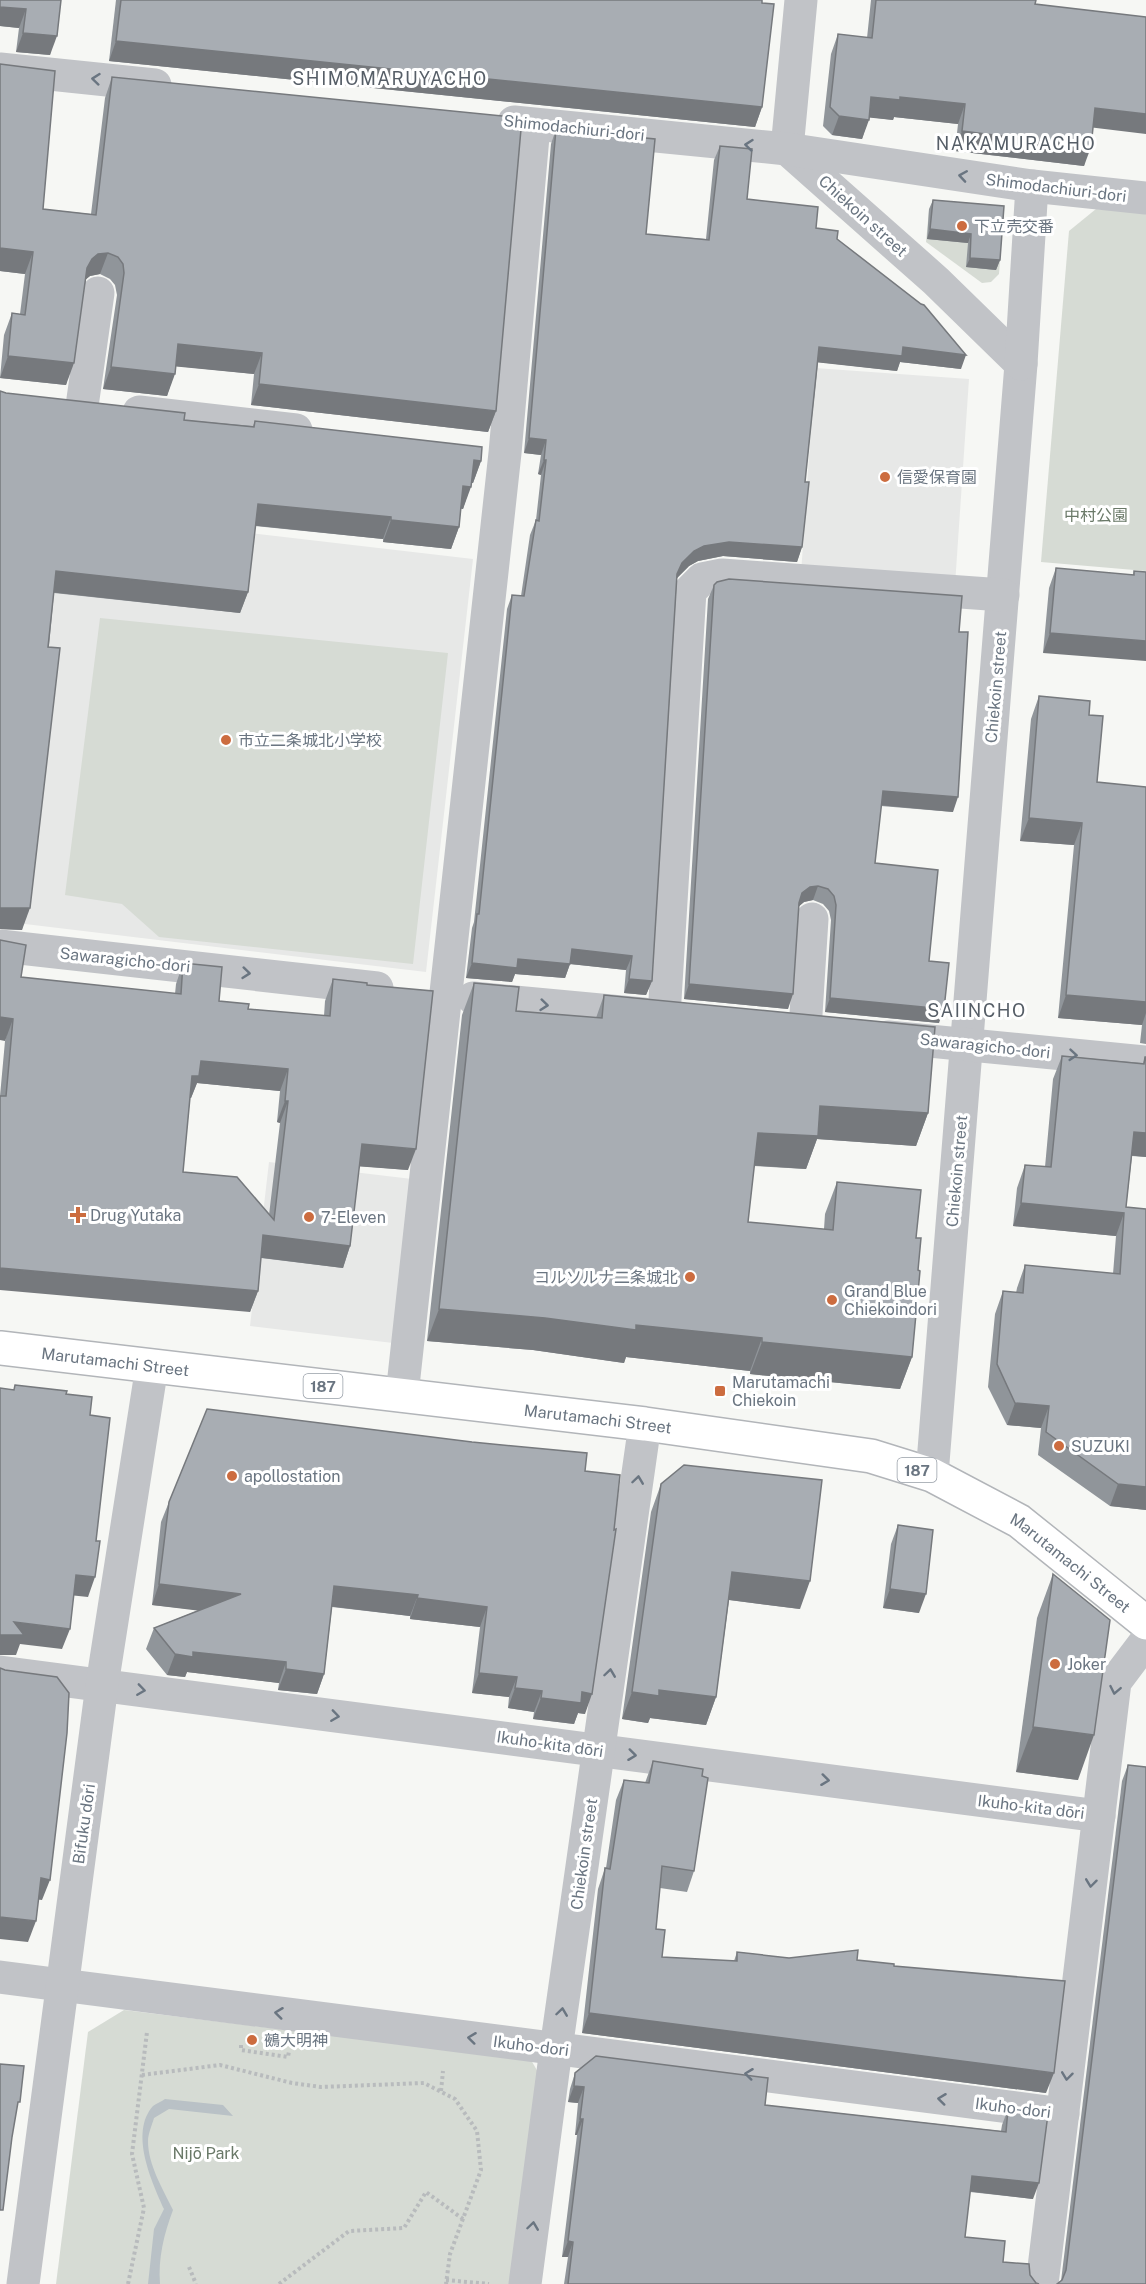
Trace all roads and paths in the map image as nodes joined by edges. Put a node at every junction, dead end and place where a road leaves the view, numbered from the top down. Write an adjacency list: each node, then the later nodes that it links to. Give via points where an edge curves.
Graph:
1 (801, 0): 6 (street)
2 (0, 69): 3 (street, one-way to 2)
3 (190, 89)
4 (486, 120): 5 (street, Shimodachiuri-dori)
5 (534, 125): 6 (street, Shimodachiuri-dori, one-way to 5); 17 (street)
6 (787, 149): 7 (street, Shimodachiuri-dori, one-way to 6); 10 (street, Chiekoin street, via 936,281)
7 (1032, 186): 8 (street, Shimodachiuri-dori); 10 (street)
8 (1146, 198)
9 (98, 293): 12 (street)
10 (1021, 364): 14 (street, Chiekoin street)
11 (47, 402): 12 (street)
12 (82, 406): 13 (street)
13 (328, 434)
14 (1003, 595): 18 (street, via 722,575 702,579 690,591); 22 (street, Chiekoin street)
15 (812, 919): 20 (street, via 817,1031)
16 (0, 946): 17 (street, Sawaragicho-dori, one-way to 17)
17 (426, 993): 18 (street, Sawaragicho-dori, one-way to 18); 26 (street)
18 (664, 1017): 19 (street, Sawaragicho-dori)
19 (699, 1020)
20 (770, 1026)
21 (864, 1035): 22 (street, Sawaragicho-dori)
22 (968, 1044): 23 (street, Sawaragicho-dori, one-way to 23); 28 (street, Chiekoin street)
23 (1146, 1062)
24 (0, 1348): 25 (main road, Marutamachi Street / 187)
25 (152, 1366): 26 (main road, Marutamachi Street / 187); 32 (street, Bifuku dōri)
26 (402, 1395): 27 (main road, Marutamachi Street / 187)
27 (645, 1424): 28 (main road, Marutamachi Street / 187, via 871,1456); 33 (street, Chiekoin street, one-way to 27)
28 (932, 1475): 29 (main road, Marutamachi Street / 187, via 1018,1521)
29 (1146, 1623)
30 (1146, 1641): 34 (street, one-way to 34, via 1115,1682)
31 (0, 1672): 32 (street, Ikuho-kita dōri)
32 (102, 1685): 33 (street, Ikuho-kita dōri, one-way to 33); 36 (street, Bifuku dōri)
33 (599, 1750): 34 (street, Ikuho-kita dōri, one-way to 34); 38 (street, Chiekoin street, one-way to 33)
34 (1099, 1816): 40 (street, one-way to 40)
35 (0, 1977): 36 (street, Ikuho-dori)
36 (62, 1985): 38 (street, Ikuho-dori, one-way to 36); 43 (street, Bifuku dōri)
37 (147, 2030): 39 (path)
38 (556, 2049): 40 (street, Ikuho-dori, one-way to 38); 49 (street, Chiekoin street, one-way to 38)
39 (142, 2075): 41 (path, via 220,2065 321,2087 424,2083 455,2099 477,2131 481,2170); 45 (path, via 132,2154 144,2208)
40 (1063, 2114): 50 (street)
41 (463, 2219): 44 (path, via 450,2254); 47 (path, via 426,2192 404,2228 349,2231)
42 (189, 2267): 46 (path)
43 (16, 2278)
44 (446, 2282): 48 (path)
45 (128, 2284)
46 (196, 2284)
47 (279, 2284)
48 (490, 2284)
49 (525, 2284)
50 (1042, 2284)

